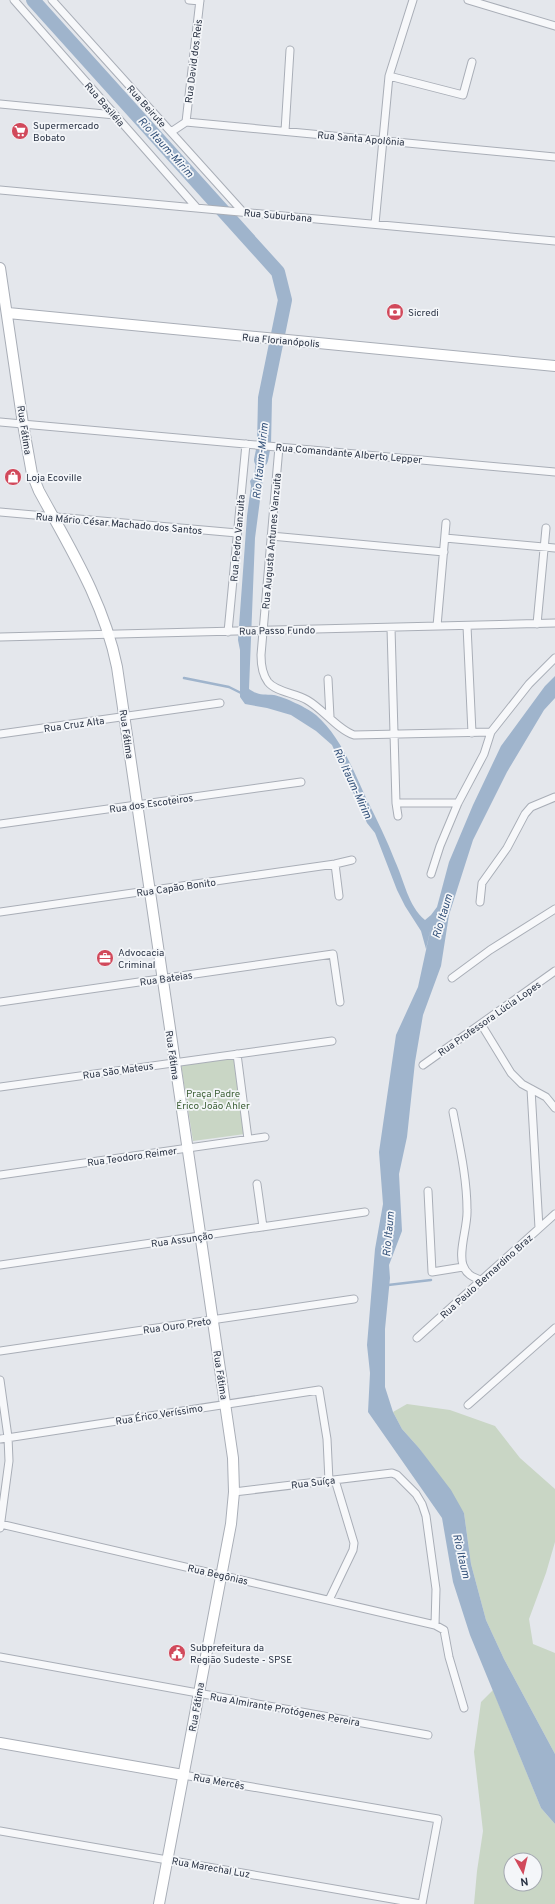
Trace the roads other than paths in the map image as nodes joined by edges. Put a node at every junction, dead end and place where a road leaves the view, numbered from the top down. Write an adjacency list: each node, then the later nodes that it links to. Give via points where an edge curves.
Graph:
1 (14, 0): 12 (street, Rua Basiléia)
2 (52, 0): 15 (street, Rua Beirute)
3 (189, 0): 6 (street)
4 (413, 0): 10 (street)
5 (468, 0): 7 (street)
6 (200, 1): 13 (street, Rua David dos Reis)
7 (555, 26)
8 (290, 50): 14 (street)
9 (472, 62): 10 (street, via 463,95)
10 (389, 76): 16 (street)
11 (0, 104): 12 (street)
12 (115, 115): 19 (street, Rua Basiléia)
13 (186, 122): 14 (street, Rua Santa Apolônia); 15 (street)
14 (285, 131): 16 (street, Rua Santa Apolônia)
15 (171, 132): 20 (street, Rua Beirute)
16 (382, 140): 17 (street, Rua Santa Apolônia); 21 (street)
17 (555, 156)
18 (0, 190): 19 (street, Rua Suburbana)
19 (198, 208): 20 (street, Rua Suburbana)
20 (243, 212): 21 (street, Rua Suburbana)
21 (375, 224): 22 (street, Rua Suburbana)
22 (555, 241)
23 (0, 268): 24 (main road, Rua Fátima)
24 (8, 313): 25 (main road, Rua Florianópolis); 27 (main road, Rua Fátima)
25 (555, 366)
26 (0, 422): 27 (street, Rua Comandante Alberto Lepper)
27 (23, 424): 28 (street, Rua Comandante Alberto Lepper); 32 (main road, Rua Fátima, via 32,474)
28 (246, 444): 29 (street, Rua Comandante Alberto Lepper); 35 (street, Rua Pedro Vanzuita)
29 (276, 447): 30 (street, Rua Comandante Alberto Lepper); 36 (street, Rua Augusta Antunes Vanzuita)
30 (555, 472)
31 (0, 512): 32 (street, Rua Mário César Machado dos Santos)
32 (53, 517): 35 (street, Rua Mário César Machado dos Santos); 48 (main road, Rua Fátima, via 93,590)
33 (446, 523): 37 (street)
34 (546, 528): 38 (street)
35 (238, 533): 47 (street, Rua Pedro Vanzuita)
36 (271, 536): 40 (street); 46 (street, Rua Augusta Antunes Vanzuita)
37 (445, 538): 38 (street); 40 (street)
38 (544, 547): 39 (street); 42 (street)
39 (555, 548)
40 (444, 552): 43 (street)
41 (555, 623): 42 (street, Rua Passo Fundo)
42 (536, 624): 44 (street, Rua Passo Fundo)
43 (437, 626): 44 (street, Rua Passo Fundo); 45 (street, Rua Passo Fundo)
44 (467, 626): 56 (street)
45 (391, 628): 46 (street, Rua Passo Fundo); 58 (street)
46 (260, 631): 47 (street, Rua Passo Fundo); 54 (street, Rua Augusta Antunes Vanzuita, via 261,666 268,682 274,687 307,699)
47 (231, 632): 48 (street, Rua Passo Fundo)
48 (110, 634): 49 (street, Rua Passo Fundo); 53 (main road, Rua Fátima)
49 (0, 637)
50 (555, 658): 55 (street, via 529,684)
51 (328, 679): 54 (street)
52 (220, 703): 53 (street, Rua Cruz Alta)
53 (125, 716): 57 (street, Rua Cruz Alta); 63 (main road, Rua Fátima)
54 (330, 717): 58 (street, Rua Augusta Antunes Vanzuita, via 345,731 354,735)
55 (491, 732): 56 (street, Rua Augusta Antunes Vanzuita); 62 (street, via 484,754)
56 (472, 733): 58 (street, Rua Augusta Antunes Vanzuita)
57 (0, 734)
58 (394, 734): 61 (street)
59 (301, 782): 63 (street, Rua dos Escoteiros)
60 (555, 797): 71 (street, via 532,807 525,814 507,848 482,883)
61 (396, 803): 62 (street); 64 (street)
62 (458, 803): 68 (street)
63 (137, 805): 65 (street, Rua dos Escoteiros); 69 (main road, Rua Fátima)
64 (398, 816)
65 (0, 824)
66 (352, 860): 67 (street, Rua Capão Bonito)
67 (335, 864): 69 (street, Rua Capão Bonito); 70 (street)
68 (431, 874)
69 (150, 891): 73 (street, Rua Capão Bonito); 75 (main road, Rua Fátima)
70 (339, 896)
71 (480, 902)
72 (555, 909): 76 (street, via 478,958)
73 (0, 912)
74 (555, 971): 79 (street, Rua Professora Lúcia Lopes)
75 (162, 978): 77 (street, Rua Bateias); 78 (street, Rua Bateias, via 333,954); 82 (main road, Rua Fátima)
76 (452, 978)
77 (0, 1002)
78 (340, 1002)
79 (481, 1024): 83 (street, Rua Professora Lúcia Lopes); 85 (street, via 511,1073)
80 (332, 1041): 81 (street, Rua São Mateus)
81 (237, 1054): 82 (street, Rua São Mateus); 89 (street)
82 (175, 1063): 84 (street, Rua São Mateus); 90 (main road, Rua Fátima)
83 (423, 1064)
84 (0, 1087)
85 (531, 1089): 86 (street, via 546,1097); 97 (street)
86 (555, 1108)
87 (453, 1112): 100 (street, via 466,1191 467,1220 462,1254)
88 (265, 1137): 89 (street, Rua Teodoro Reimer)
89 (248, 1139): 90 (street, Rua Teodoro Reimer)
90 (186, 1148): 91 (street, Rua Teodoro Reimer); 98 (main road, Rua Fátima)
91 (0, 1176)
92 (257, 1184): 96 (street)
93 (428, 1191): 100 (street, via 432,1272)
94 (365, 1212): 96 (street, Rua Assunção)
95 (555, 1214): 97 (street, Rua Paulo Bernardino Braz)
96 (263, 1227): 98 (street, Rua Assunção)
97 (539, 1228): 101 (street, Rua Paulo Bernardino Braz)
98 (200, 1236): 99 (street, Rua Assunção); 103 (main road, Rua Fátima)
99 (0, 1265)
100 (464, 1267): 101 (street, via 472,1277)
101 (481, 1280): 105 (street, Rua Paulo Bernardino Braz)
102 (354, 1299): 103 (street, Rua Ouro Preto)
103 (212, 1320): 106 (street, Rua Ouro Preto); 108 (main road, Rua Fátima)
104 (555, 1328): 109 (street)
105 (417, 1338)
106 (0, 1351)
107 (0, 1380): 110 (street)
108 (225, 1404): 110 (street, Rua Érico Veríssimo); 112 (street, Rua Érico Veríssimo, via 319,1390); 113 (main road, Rua Fátima, via 231,1441)
109 (468, 1405)
110 (8, 1438): 111 (street, Rua Érico Veríssimo); 114 (street, via 8,1476)
111 (0, 1439)
112 (332, 1480): 113 (street, Rua Suíça); 116 (street, via 354,1543); 117 (street, Rua Suíça, via 392,1473 416,1494 426,1516 436,1589)
113 (234, 1492): 115 (main road, Rua Fátima)
114 (0, 1525): 115 (street, Rua Begônias)
115 (221, 1575): 116 (street, Rua Begônias); 119 (main road, Rua Fátima)
116 (329, 1600): 117 (street, Rua Begônias)
117 (435, 1625): 120 (street, via 444,1630)
118 (0, 1657): 119 (street, Rua Almirante Protógenes Pereira)
119 (199, 1693): 121 (street, Rua Almirante Protógenes Pereira); 123 (main road, Rua Fátima)
120 (464, 1708)
121 (428, 1735)
122 (0, 1743): 123 (main road, Rua Mercês)
123 (184, 1775): 125 (main road, Rua Fátima); 127 (street, Rua Mercês, via 438,1819)
124 (0, 1831): 125 (street, Rua Marechal Luz)
125 (168, 1860): 126 (main road, Rua Fátima); 127 (street, Rua Marechal Luz)
126 (159, 1904)
127 (422, 1904)

